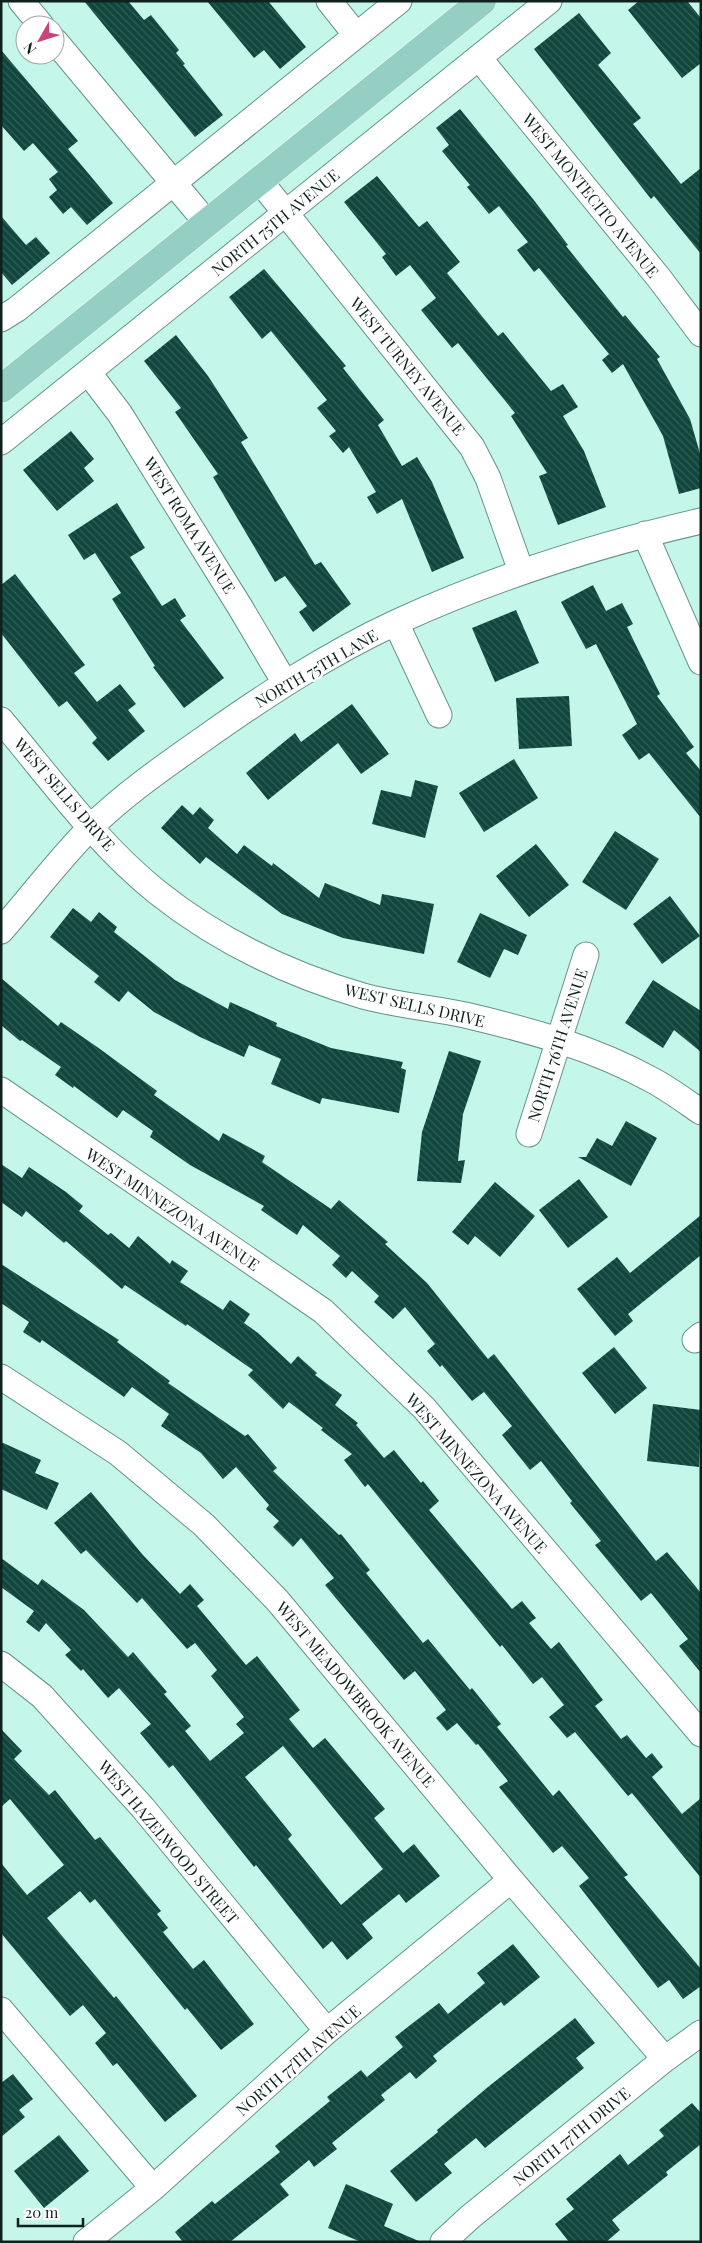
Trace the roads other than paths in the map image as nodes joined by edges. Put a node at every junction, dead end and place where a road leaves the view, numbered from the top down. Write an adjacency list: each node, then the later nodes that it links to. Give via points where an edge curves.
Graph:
1 (22, 1): 6 (street)
2 (328, 1): 7 (street)
3 (398, 1): 7 (street)
4 (482, 1): 10 (main road)
5 (549, 1): 9 (street, NORTH 75TH AVENUE)
6 (33, 15)
7 (356, 35): 11 (street)
8 (65, 53): 11 (street)
9 (479, 58): 12 (street, NORTH 75TH AVENUE); 15 (street, WEST MONTECITO AVENUE)
10 (260, 181): 12 (street, WEST TURNEY AVENUE); 13 (main road)
11 (173, 183): 13 (street); 14 (street)
12 (285, 213): 16 (street, NORTH 75TH AVENUE); 21 (street, WEST TURNEY AVENUE, via 472,447 488,478)
13 (207, 223): 17 (main road)
14 (1, 319)
15 (701, 334)
16 (88, 372): 18 (street, NORTH 75TH AVENUE); 24 (street, WEST ROMA AVENUE, via 125,422)
17 (1, 389)
18 (1, 442)
19 (701, 521): 20 (street, NORTH 75TH LANE)
20 (645, 534): 21 (street, NORTH 75TH LANE); 23 (street)
21 (520, 572): 22 (street, NORTH 75TH LANE)
22 (396, 622): 24 (street, NORTH 75TH LANE); 25 (street)
23 (701, 662)
24 (285, 683): 27 (street, NORTH 75TH LANE, via 176,758)
25 (439, 715)
26 (1, 720): 27 (street, WEST SELLS DRIVE)
27 (91, 827): 28 (street, NORTH 75TH LANE); 30 (street, WEST SELLS DRIVE, via 156,891 211,932 276,965 364,996 465,1015)
28 (1, 931)
29 (586, 955): 30 (street, NORTH 76TH AVENUE)
30 (559, 1039): 32 (street, WEST SELLS DRIVE, via 653,1080); 33 (street, NORTH 76TH AVENUE)
31 (1, 1090): 36 (street, WEST MINNEZONA AVENUE, via 323,1311 424,1408)
32 (701, 1112)
33 (529, 1134)
34 (1, 1377): 37 (street, WEST MEADOWBROOK AVENUE, via 118,1453 204,1525 276,1600)
35 (1, 1664): 39 (street, WEST HAZELWOOD STREET, via 42,1696 143,1808)
36 (701, 1734)
37 (511, 1880): 39 (street, NORTH 77TH AVENUE); 41 (street, WEST MEADOWBROOK AVENUE)
38 (1, 2010): 42 (street)
39 (327, 2031): 42 (street, NORTH 77TH AVENUE)
40 (701, 2033): 41 (street, NORTH 77TH DRIVE)
41 (665, 2059): 44 (street, NORTH 77TH DRIVE, via 470,2217)
42 (153, 2188): 43 (street, NORTH 77TH AVENUE)
43 (86, 2242)
44 (444, 2242)

